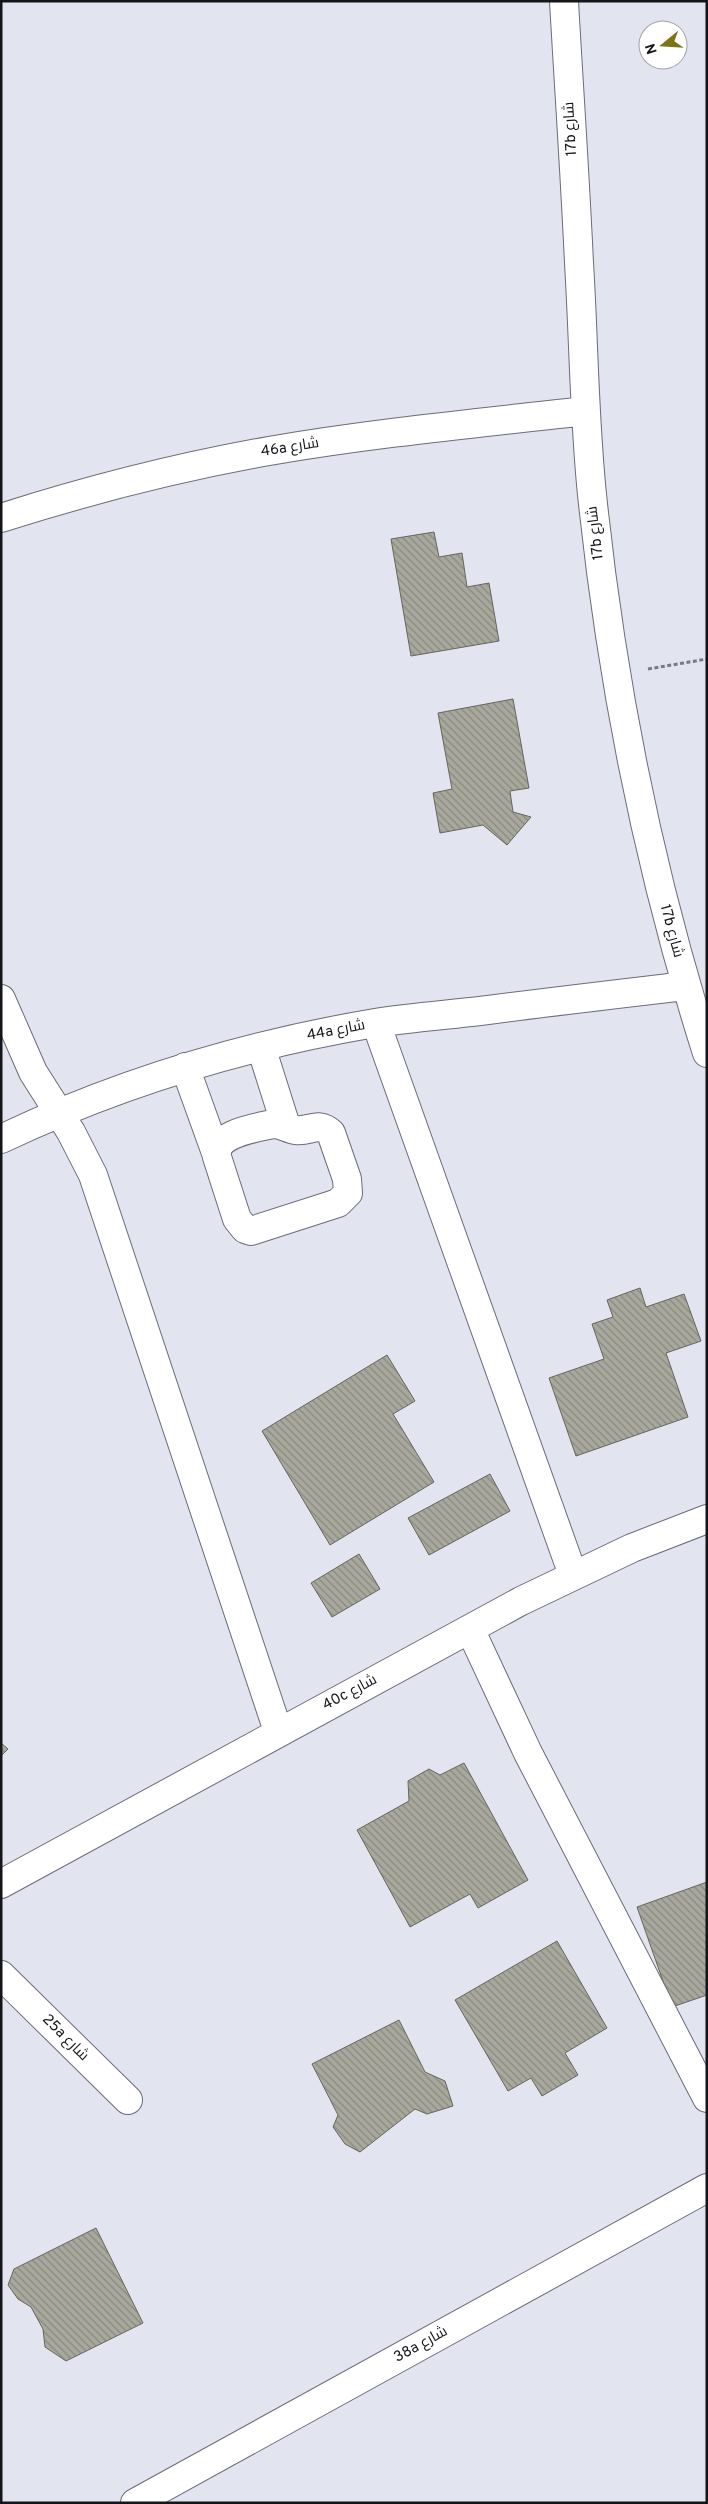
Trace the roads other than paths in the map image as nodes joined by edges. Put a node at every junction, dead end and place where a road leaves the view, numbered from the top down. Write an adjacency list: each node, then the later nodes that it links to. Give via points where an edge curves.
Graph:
1 (564, 1): 2 (street, 17b شارع)
2 (585, 411): 3 (street, 46a شارع, via 382,434 268,451 155,475); 4 (street, 17b شارع, via 596,530 615,674 656,874)
3 (1, 518)
4 (686, 986): 6 (street, 44a شارع); 8 (street, 17b شارع)
5 (1, 999): 10 (street, via 33,1072)
6 (376, 1023): 7 (street, 44a شارع); 15 (street)
7 (261, 1047): 9 (street, 44a شارع); 11 (street)
8 (707, 1053)
9 (185, 1067): 10 (street, 44a شارع); 13 (street)
10 (57, 1112): 12 (street, 44a شارع); 17 (street, via 79,1146 93,1176)
11 (286, 1126): 13 (street, via 273,1124 224,1139); 13 (street, via 298,1131 319,1126 330,1132 349,1186 344,1199 257,1231 245,1229 237,1219)
12 (1, 1139)
13 (216, 1153)
14 (707, 1519): 15 (street, 40c شارع)
15 (573, 1575): 16 (street, 40c شارع)
16 (470, 1629): 17 (street, 40c شارع); 20 (street, via 532,1761)
17 (278, 1731): 18 (street, 40c شارع)
18 (1, 1884)
19 (1, 1975): 21 (street, 25a شارع)
20 (707, 2098)
21 (128, 2100)
22 (707, 2188): 23 (street, 38a شارع)
23 (135, 2503)

